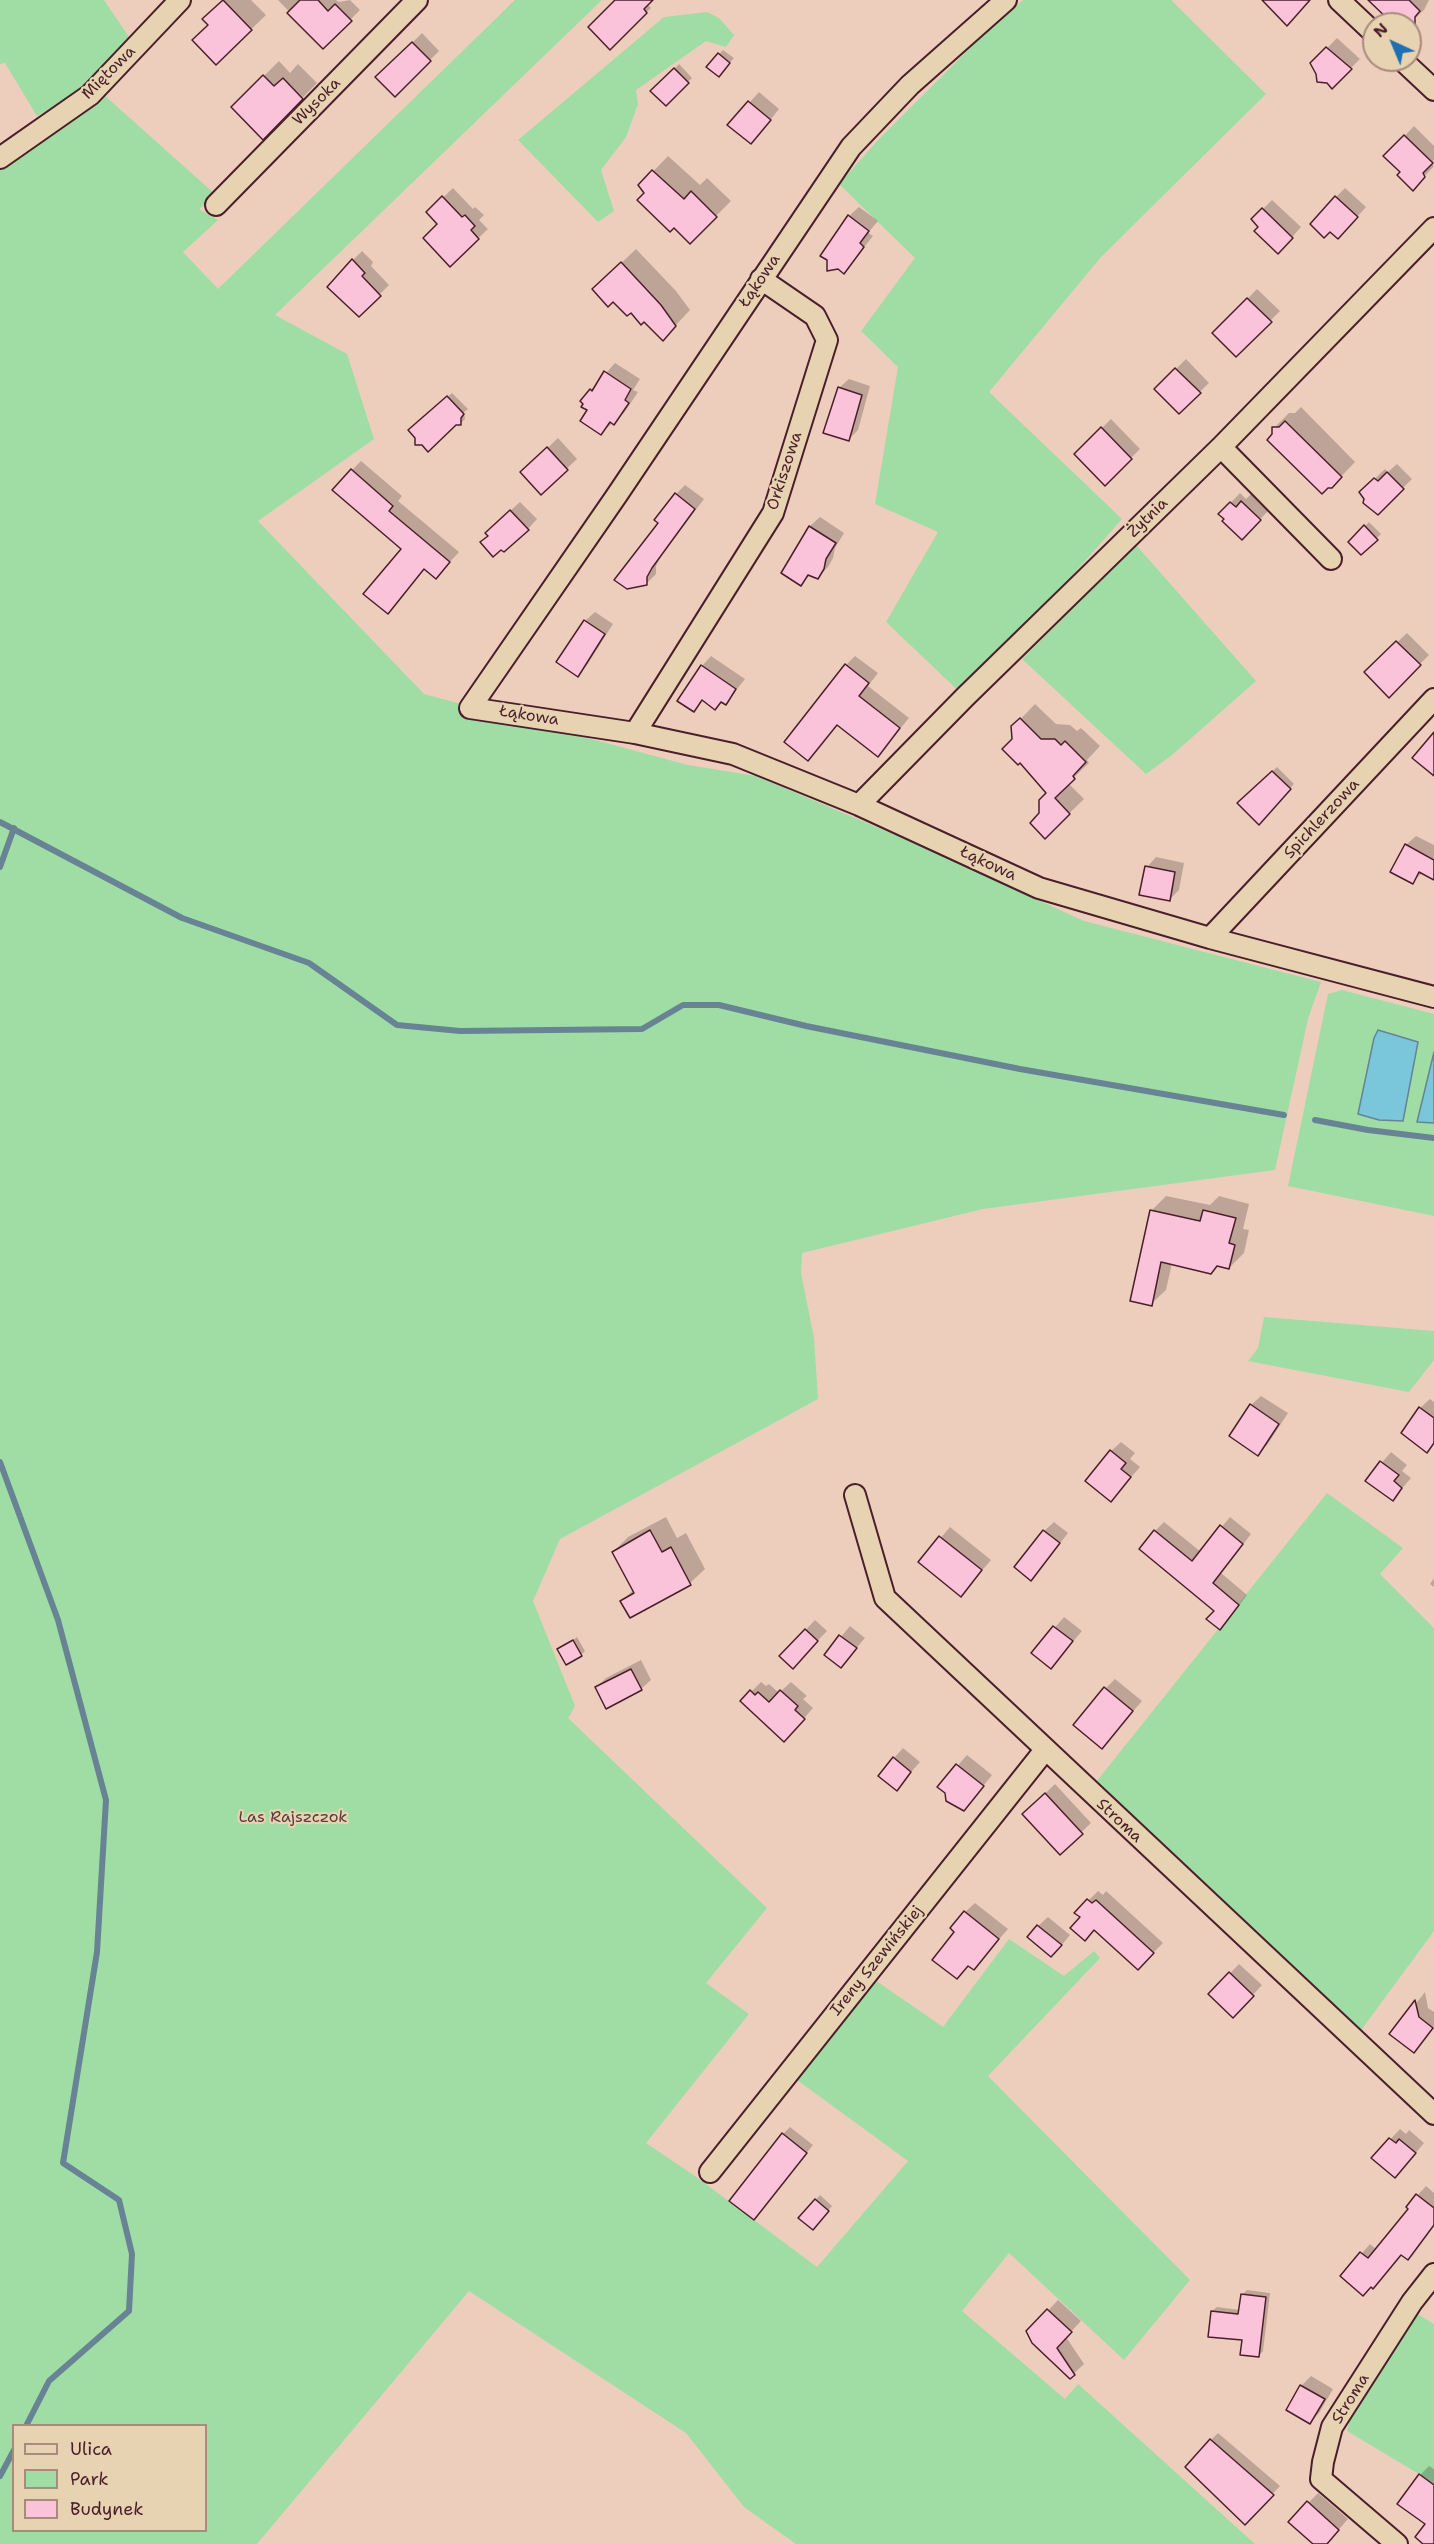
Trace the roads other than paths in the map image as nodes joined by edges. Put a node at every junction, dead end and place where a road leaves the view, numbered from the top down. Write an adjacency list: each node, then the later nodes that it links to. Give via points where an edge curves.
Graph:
1 (180, 0): 8 (street, Miętowa, via 90,95)
2 (417, 0): 9 (street, Wysoka)
3 (1006, 0): 11 (street, Łąkowa, via 910,85 851,147)
4 (1339, 0): 5 (street)
5 (1362, 22)
6 (1415, 72): 7 (street)
7 (1434, 90)
8 (0, 158)
9 (216, 205)
10 (1434, 228): 12 (street, Żytnia)
11 (761, 279): 15 (street, Orkiszowa, via 815,316 827,340 773,513); 15 (street, Łąkowa, via 470,708)
12 (1221, 447): 13 (street); 16 (street, Żytnia)
13 (1331, 559)
14 (1434, 699): 17 (street, Spichlerzowa)
15 (635, 733): 16 (street, Łąkowa, via 733,754)
16 (860, 805): 17 (street, Łąkowa, via 1039,888)
17 (1210, 938): 18 (street, Łąkowa)
18 (1434, 997)
19 (855, 1495): 20 (street, Stroma, via 885,1598)
20 (1045, 1750): 21 (street, Stroma); 22 (street, Ireny Szewińskiej)
21 (1434, 2114)
22 (710, 2172)
23 (1434, 2274): 24 (street, Stroma, via 1332,2427 1323,2462 1322,2479)
24 (1397, 2544)

